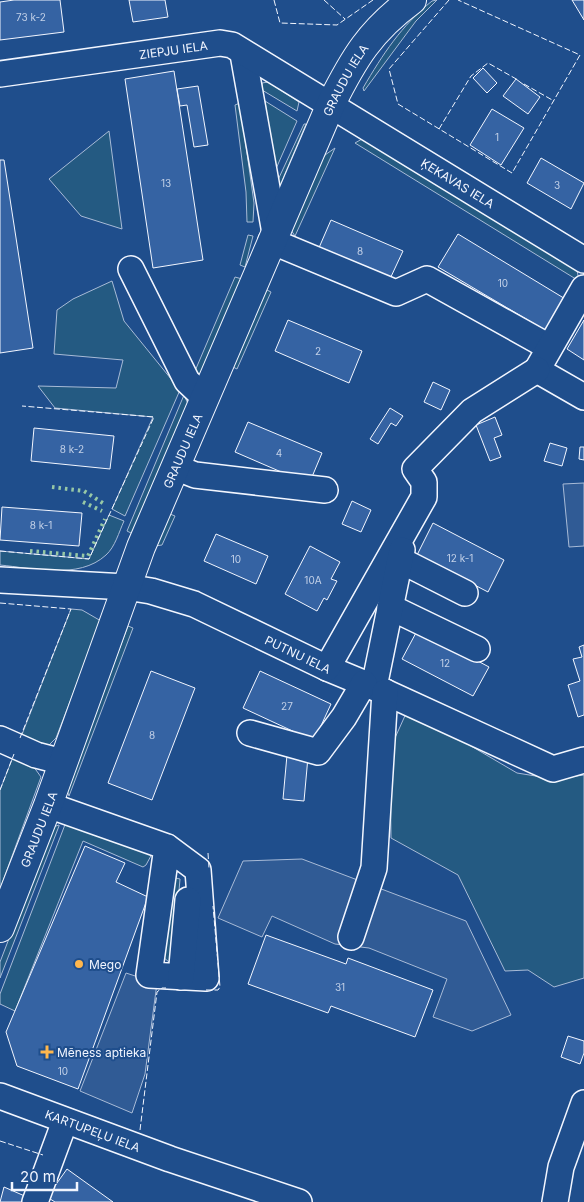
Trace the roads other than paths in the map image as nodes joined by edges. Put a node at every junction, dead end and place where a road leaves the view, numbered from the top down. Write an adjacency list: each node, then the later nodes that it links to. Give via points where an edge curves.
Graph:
1 (412, 0): 4 (main road, GRAUDU IELA, via 394,13 366,43 352,62)
2 (244, 54): 3 (street, ZIEPJU IELA, via 232,45 220,43); 4 (street, ZIEPJU IELA); 5 (street)
3 (0, 74)
4 (331, 104): 5 (main road, GRAUDU IELA); 6 (street, ĶEKAVAS IELA)
5 (273, 237): 9 (street, via 396,293 427,279); 12 (main road, GRAUDU IELA)
6 (584, 260)
7 (132, 269): 12 (street, via 187,381)
8 (584, 288): 9 (street)
9 (549, 348): 10 (street)
10 (537, 370): 11 (street); 22 (street, via 472,411 415,469 424,482 424,497)
11 (584, 397)
12 (205, 398): 13 (main road, GRAUDU IELA)
13 (175, 467): 14 (street, via 194,475); 18 (main road, GRAUDU IELA)
14 (325, 490)
15 (422, 517): 16 (street, via 402,549)
16 (400, 560): 19 (street); 20 (street)
17 (0, 580): 18 (street, PUTNU IELA)
18 (126, 587): 22 (street, PUTNU IELA, via 194,604); 27 (main road, GRAUDU IELA)
19 (465, 593)
20 (390, 607): 21 (street); 23 (street)
21 (477, 649)
22 (327, 668): 23 (street, PUTNU IELA)
23 (374, 688): 24 (street, via 344,716 318,752); 26 (street, PUTNU IELA, via 553,769); 31 (street, via 374,868)
24 (250, 733)
25 (0, 740): 27 (street)
26 (584, 760)
27 (63, 762): 28 (main road, GRAUDU IELA)
28 (48, 805): 29 (street); 30 (main road, GRAUDU IELA)
29 (167, 847): 29 (street, via 149,975 206,978 198,870)
30 (0, 928)
31 (351, 937)
32 (0, 1096): 34 (street, KARTUPEĻU IELA)
33 (584, 1104): 37 (street, via 561,1167)
34 (65, 1121): 35 (street, KARTUPEĻU IELA); 36 (street)
35 (292, 1201)
36 (35, 1202)
37 (555, 1202)

